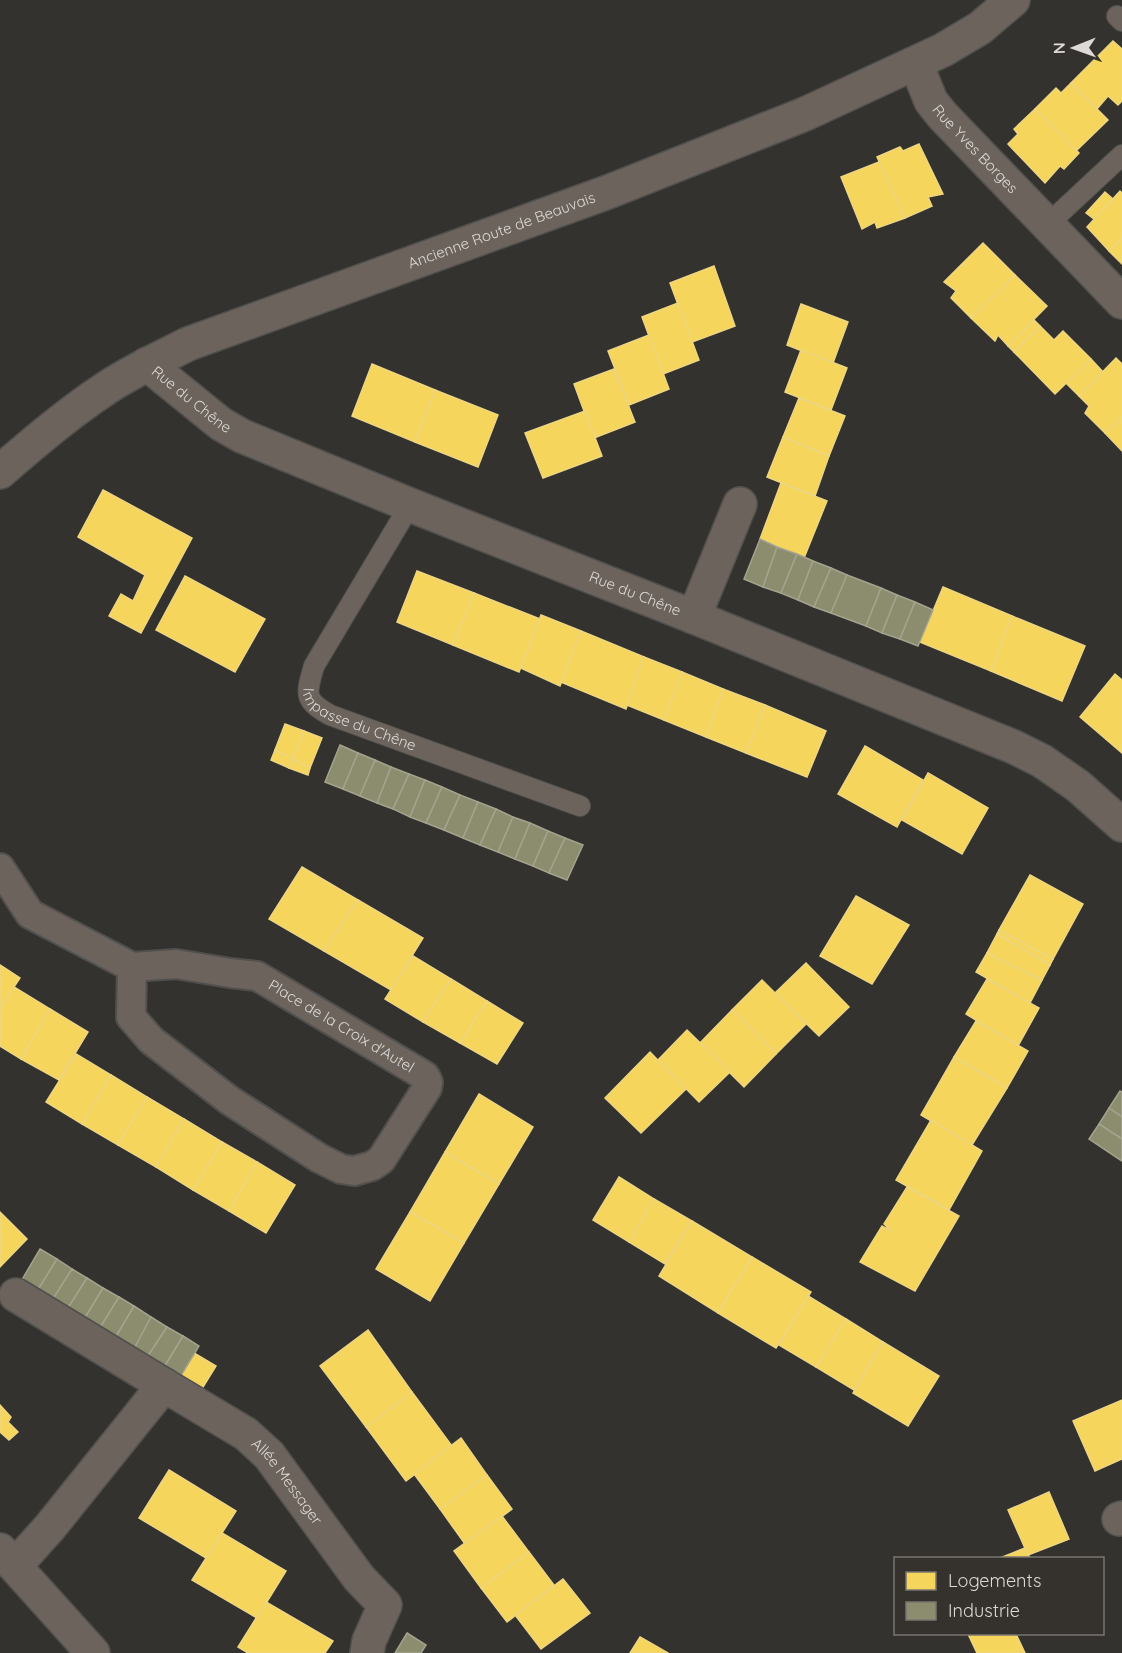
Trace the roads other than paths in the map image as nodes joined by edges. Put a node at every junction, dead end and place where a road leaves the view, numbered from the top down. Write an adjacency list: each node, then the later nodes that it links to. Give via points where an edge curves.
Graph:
1 (1013, 0): 2 (street, Ancienne Route de Beauvais, via 980,28)
2 (916, 64): 4 (street, Rue Yves Borges, via 931,101 942,115); 6 (street, Ancienne Route de Beauvais, via 805,114 608,192 198,341)
3 (1122, 155): 4 (lane)
4 (1047, 225): 5 (street, Rue Yves Borges)
5 (1122, 302)
6 (147, 364): 7 (street, Ancienne Route de Beauvais, via 79,408); 9 (street, Rue du Chêne, via 221,424 242,436)
7 (0, 472)
8 (740, 504): 10 (street)
9 (410, 505): 10 (street, Rue du Chêne); 11 (lane, Impasse du Chêne, via 314,666 308,695 311,702 330,715)
10 (694, 616): 12 (street, Rue du Chêne, via 1014,747 1078,786)
11 (580, 806)
12 (1122, 825)
13 (0, 868): 14 (street, via 30,914)
14 (132, 967): 14 (street, Place de la Croix d'Autel, via 131,1017 151,1040 229,1100 341,1169 354,1171 381,1160 427,1088 425,1076 257,976 176,964)
15 (16, 1295): 16 (street, Allée Messager)
16 (164, 1385): 17 (street, via 50,1527); 19 (street, Allée Messager, via 246,1434 269,1455 359,1578 385,1605)
17 (7, 1558): 18 (street)
18 (76, 1648)
19 (366, 1653)

